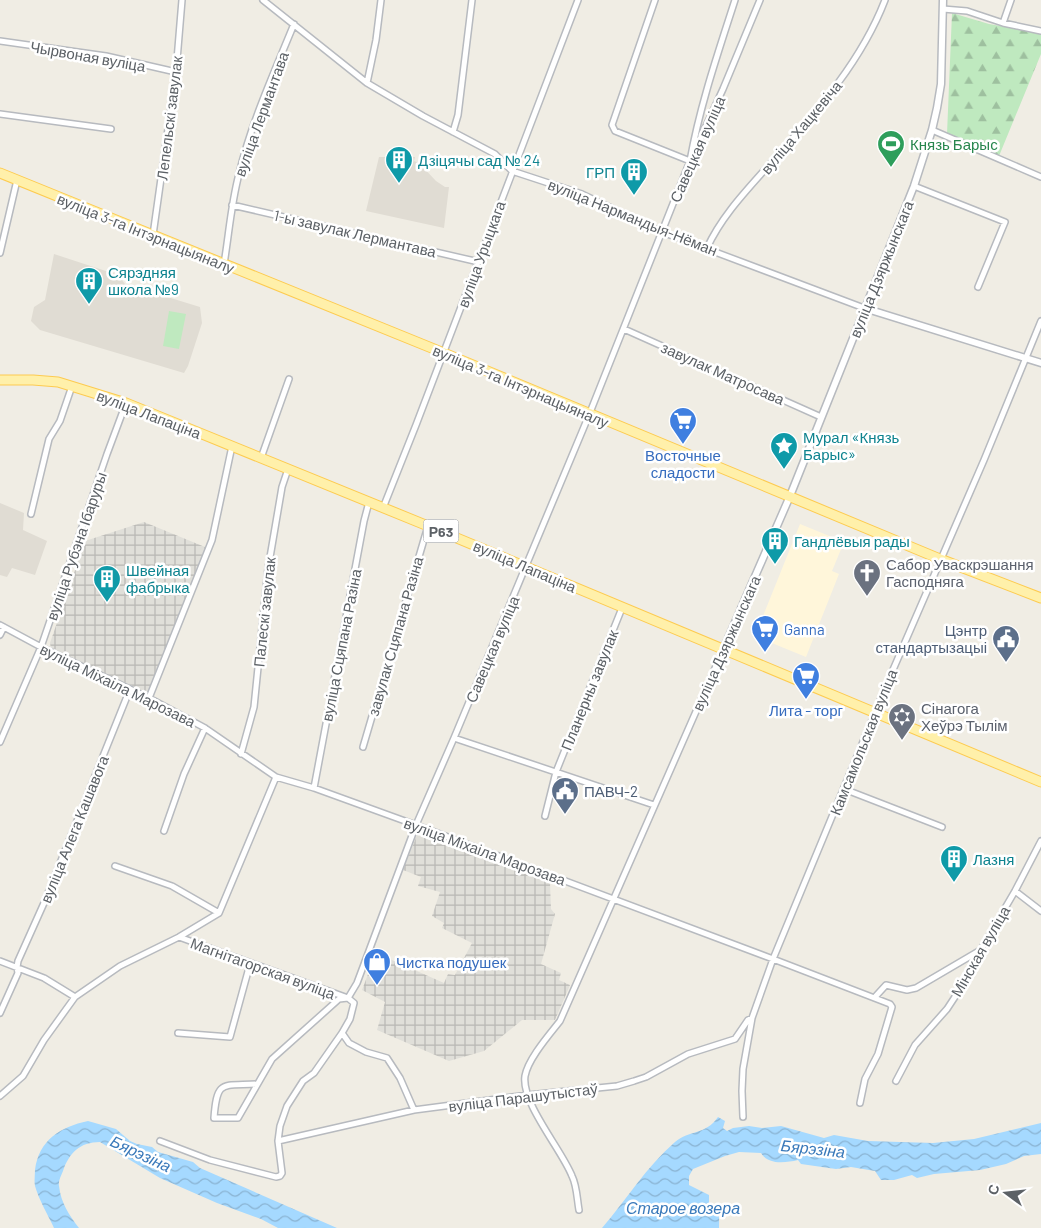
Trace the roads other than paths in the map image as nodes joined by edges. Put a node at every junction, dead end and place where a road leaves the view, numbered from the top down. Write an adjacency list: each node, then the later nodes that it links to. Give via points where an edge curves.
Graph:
1 (182, 0): 17 (street, Лепельскі завулак)
2 (264, 0): 14 (street, вуліца Нармандыя-Нёман)
3 (381, 0): 18 (street)
4 (472, 0): 22 (street, via 458,115)
5 (578, 0): 24 (street, вуліца Урыцкага)
6 (655, 0): 23 (street, via 612,128)
7 (735, 0): 23 (street, via 705,93)
8 (760, 0): 23 (street, Савецкая вуліца)
9 (885, 0): 32 (street, вуліца Хацкевіча, via 877,22 851,66 807,123 716,228)
10 (943, 0): 12 (street, вуліца Дзяржынскага)
11 (1012, 0): 13 (street)
12 (943, 9): 13 (street, via 978,14); 21 (street, вуліца Дзяржынскага, via 941,84)
13 (1003, 23): 15 (street)
14 (294, 24): 18 (street, вуліца Нармандыя-Нёман); 29 (street, вуліца Лермантава, via 257,116)
15 (1041, 31)
16 (0, 41): 17 (street, Чырвоная вуліца, via 106,56)
17 (176, 72): 31 (street, Лепельскі завулак)
18 (367, 83): 22 (street, вуліца Нармандыя-Нёман)
19 (0, 114): 20 (street)
20 (110, 129)
21 (932, 130): 26 (street); 28 (street, вуліца Дзяржынскага)
22 (453, 132): 24 (street, вуліца Нармандыя-Нёман, via 496,154)
23 (690, 161): 30 (street, Савецкая вуліца)
24 (512, 171): 30 (street, вуліца Нармандыя-Нёман, via 582,194); 34 (street, вуліца Урыцкага)
25 (0, 173): 27 (main road, вуліца 3-га Інтэрнацыяналу)
26 (1041, 177)
27 (17, 180): 31 (main road, вуліца 3-га Інтэрнацыяналу); 33 (street)
28 (914, 186): 36 (street, via 1005,222); 37 (street, вуліца Дзяржынскага)
29 (232, 204): 34 (street, 1-ы завулак Лермантава); 35 (street, вуліца Лермантава)
30 (662, 232): 32 (street, вуліца Нармандыя-Нёман); 39 (street, Савецкая вуліца)
31 (153, 235): 35 (main road, вуліца 3-га Інтэрнацыяналу)
32 (707, 248): 37 (street, вуліца Нармандыя-Нёман)
33 (0, 253)
34 (478, 262): 40 (street, вуліца Урыцкага)
35 (224, 264): 40 (main road, вуліца 3-га Інтэрнацыяналу)
36 (978, 288)
37 (864, 308): 41 (street, вуліца Нармандыя-Нёман); 48 (street, вуліца Дзяржынскага)
38 (1041, 321): 41 (street, Камсамольская вуліца)
39 (624, 329): 47 (street, Савецкая вуліца); 48 (street, завулак Матросава)
40 (444, 353): 47 (main road, вуліца 3-га Інтэрнацыяналу); 54 (street, вуліца Урыцкага)
41 (1025, 359): 42 (street, вуліца Нармандыя-Нёман); 57 (street, Камсамольская вуліца)
42 (1041, 363)
43 (289, 378): 50 (street)
44 (0, 380): 45 (main road, вуліца Лапаціна / Р63, via 46,381)
45 (72, 386): 46 (main road, вуліца Лапаціна / Р63); 55 (street, via 60,421 49,440)
46 (126, 403): 49 (main road, вуліца Лапаціна / Р63); 63 (street, вуліца Рубэна Ібаруры)
47 (589, 414): 52 (main road, вуліца 3-га Інтэрнацыяналу); 58 (street, Савецкая вуліца)
48 (822, 418): 52 (street, вуліца Дзяржынскага)
49 (232, 446): 50 (main road, вуліца Лапаціна / Р63); 66 (street, via 212,540)
50 (261, 458): 51 (main road, вуліца Лапаціна / Р63)
51 (288, 469): 53 (main road, вуліца Лапаціна / Р63); 72 (street, Палескі завулак, via 268,570 254,707)
52 (790, 496): 57 (main road, вуліца 3-га Інтэрнацыяналу); 64 (street, вуліца Дзяржынскага)
53 (369, 502): 54 (main road, вуліца Лапаціна / Р63); 76 (street, вуліца Сцяпана Разіна)
54 (383, 508): 56 (main road, вуліца Лапаціна / Р63)
55 (31, 514)
56 (428, 526): 58 (main road, вуліца Лапаціна / Р63); 71 (street, завулак Сцяпана Разіна)
57 (940, 559): 59 (main road, вуліца 3-га Інтэрнацыяналу); 67 (street, Камсамольская вуліца)
58 (526, 566): 60 (main road, вуліца Лапаціна / Р63); 69 (street, Савецкая вуліца)
59 (1041, 598)
60 (622, 608): 64 (main road, вуліца Лапаціна / Р63); 73 (street, Планерны завулак)
61 (2, 626): 62 (street); 63 (street, вуліца Міхаіла Марозава)
62 (0, 635)
63 (41, 647): 65 (street, вуліца Міхаіла Марозава); 70 (street, вуліца Рубэна Ібаруры)
64 (723, 650): 67 (main road, вуліца Лапаціна / Р63); 78 (street, вуліца Дзяржынскага)
65 (130, 690): 66 (street, вуліца Міхаіла Марозава); 94 (street, вуліца Алега Кашавога)
66 (149, 698): 68 (street, вуліца Міхаіла Марозава)
67 (874, 713): 75 (main road, вуліца Лапаціна / Р63); 77 (street, Камсамольская вуліца)
68 (205, 728): 72 (street, вуліца Міхаіла Марозава); 82 (street)
69 (454, 738): 73 (street); 80 (street, Савецкая вуліца)
70 (0, 742)
71 (363, 747)
72 (241, 754): 74 (street, вуліца Міхаіла Марозава)
73 (556, 772): 78 (street); 79 (street, Планерны завулак)
74 (276, 777): 76 (street, вуліца Міхаіла Марозава); 88 (street)
75 (1041, 782)
76 (314, 788): 80 (street, вуліца Міхаіла Марозава)
77 (844, 789): 81 (street); 91 (street, Камсамольская вуліца)
78 (654, 804): 86 (street, вуліца Дзяржынскага)
79 (545, 816)
80 (416, 825): 86 (street, вуліца Міхаіла Марозава); 97 (street, Савецкая вуліца, via 358,983)
81 (942, 827)
82 (164, 831)
83 (1041, 841): 85 (street, Мінская вуліца)
84 (115, 866): 88 (street, via 172,886)
85 (1015, 892): 87 (street); 90 (street, Мінская вуліца)
86 (613, 899): 91 (street, вуліца Міхаіла Марозава); 104 (street, вуліца Дзяржынскага, via 560,1021 531,1060 525,1076)
87 (1041, 911)
88 (219, 913): 89 (street)
89 (179, 938): 93 (street, Магнітагорская вуліца); 95 (street, via 120,966)
90 (980, 951): 96 (street, via 916,988 907,990 886,986); 102 (street, Мінская вуліца, via 947,1009 915,1045)
91 (773, 959): 96 (street, вуліца Міхаіла Марозава); 99 (street, Камсамольская вуліца)
92 (0, 961): 94 (street)
93 (250, 964): 97 (street, Магнітагорская вуліца); 100 (street, via 230,1037)
94 (17, 967): 95 (street, via 44,978); 98 (street, вуліца Алега Кашавога, via 18,973)
95 (75, 997): 105 (street, via 23,1076)
96 (875, 997): 106 (street, вуліца Міхаіла Марозава, via 892,1007 878,1054 865,1079)
97 (348, 998): 101 (street, via 354,1003); 103 (street, via 339,999 272,1059)
98 (0, 1013)
99 (752, 1018): 104 (street, вуліца Парашутыстаў, via 735,1039 688,1054 646,1077 617,1086); 108 (street, Камсамольская вуліца, via 743,1069)
100 (178, 1033)
101 (342, 1033): 107 (street, via 349,1043 387,1058); 110 (street, via 314,1073 303,1080 287,1106)
102 (896, 1081)
103 (257, 1084): 103 (street, via 220,1089 214,1118 238,1118)
104 (528, 1095): 107 (street, вуліца Парашутыстаў); 111 (street, вуліца Дзяржынскага, via 573,1177)
105 (0, 1096)
106 (860, 1103)
107 (414, 1110): 110 (street, вуліца Парашутыстаў)
108 (743, 1117)
109 (160, 1141): 110 (street, via 210,1160 280,1176)
110 (278, 1141)
111 (579, 1210)

